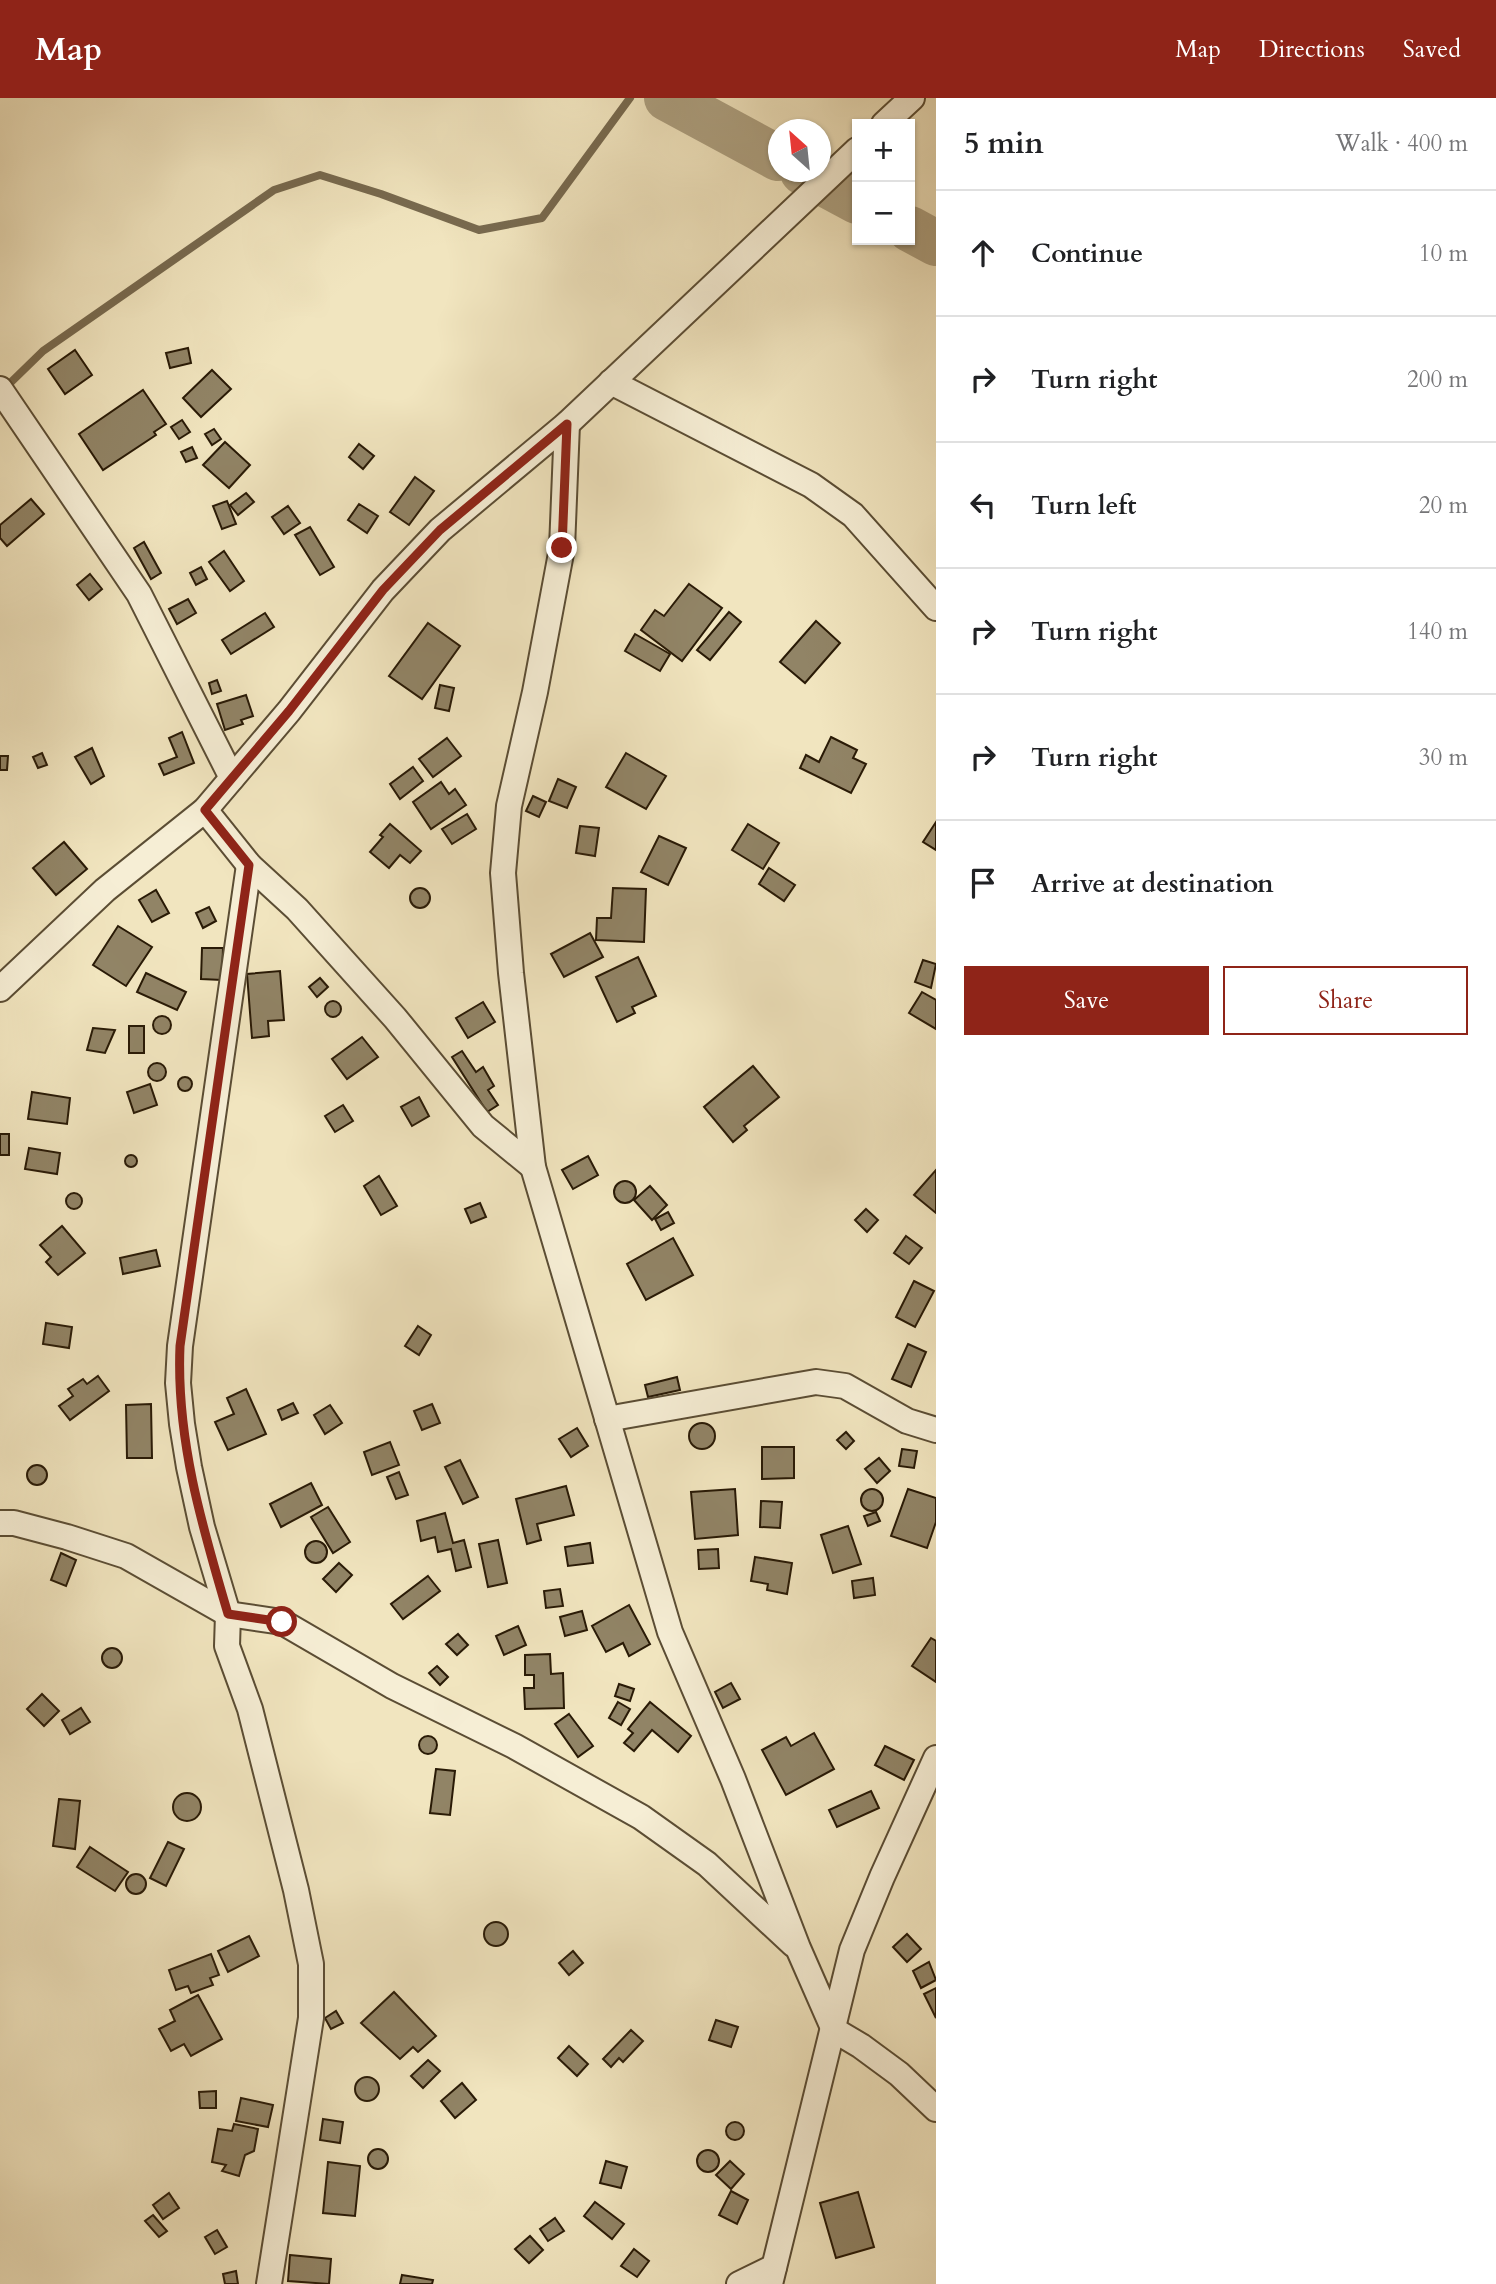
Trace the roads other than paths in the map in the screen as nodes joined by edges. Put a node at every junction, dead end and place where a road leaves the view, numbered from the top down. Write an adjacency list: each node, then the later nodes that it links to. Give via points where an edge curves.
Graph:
1 (912, 98): 2 (street)
2 (889, 119)
3 (852, 155): 4 (street)
4 (611, 382): 6 (street); 7 (street, via 811,485 853,515)
5 (2, 390): 8 (street, via 139,594)
6 (567, 424): 8 (street, via 440,530 383,590); 12 (street, via 562,548 509,806 503,873)
7 (936, 608)
8 (232, 778): 9 (street)
9 (205, 810): 10 (street); 11 (street, via 105,890)
10 (249, 865): 12 (street, via 297,909 395,1018 483,1126); 16 (street, via 178,1383 189,1467)
11 (0, 989)
12 (533, 1167): 13 (street)
13 (607, 1419): 14 (street, via 816,1382 845,1386 907,1422); 18 (street, via 670,1632)
14 (936, 1430)
15 (0, 1523): 16 (street, via 54,1533 126,1556)
16 (228, 1614): 18 (street, via 282,1622 392,1686 514,1746 641,1817 707,1864); 22 (street, via 227,1646 250,1709 311,1964 311,2018)
17 (936, 1759): 19 (street, via 852,1950)
18 (798, 1948): 19 (street)
19 (834, 2031): 20 (street, via 899,2074); 21 (street)
20 (936, 2109)
21 (772, 2275): 23 (street)
22 (269, 2284)
23 (739, 2284)

